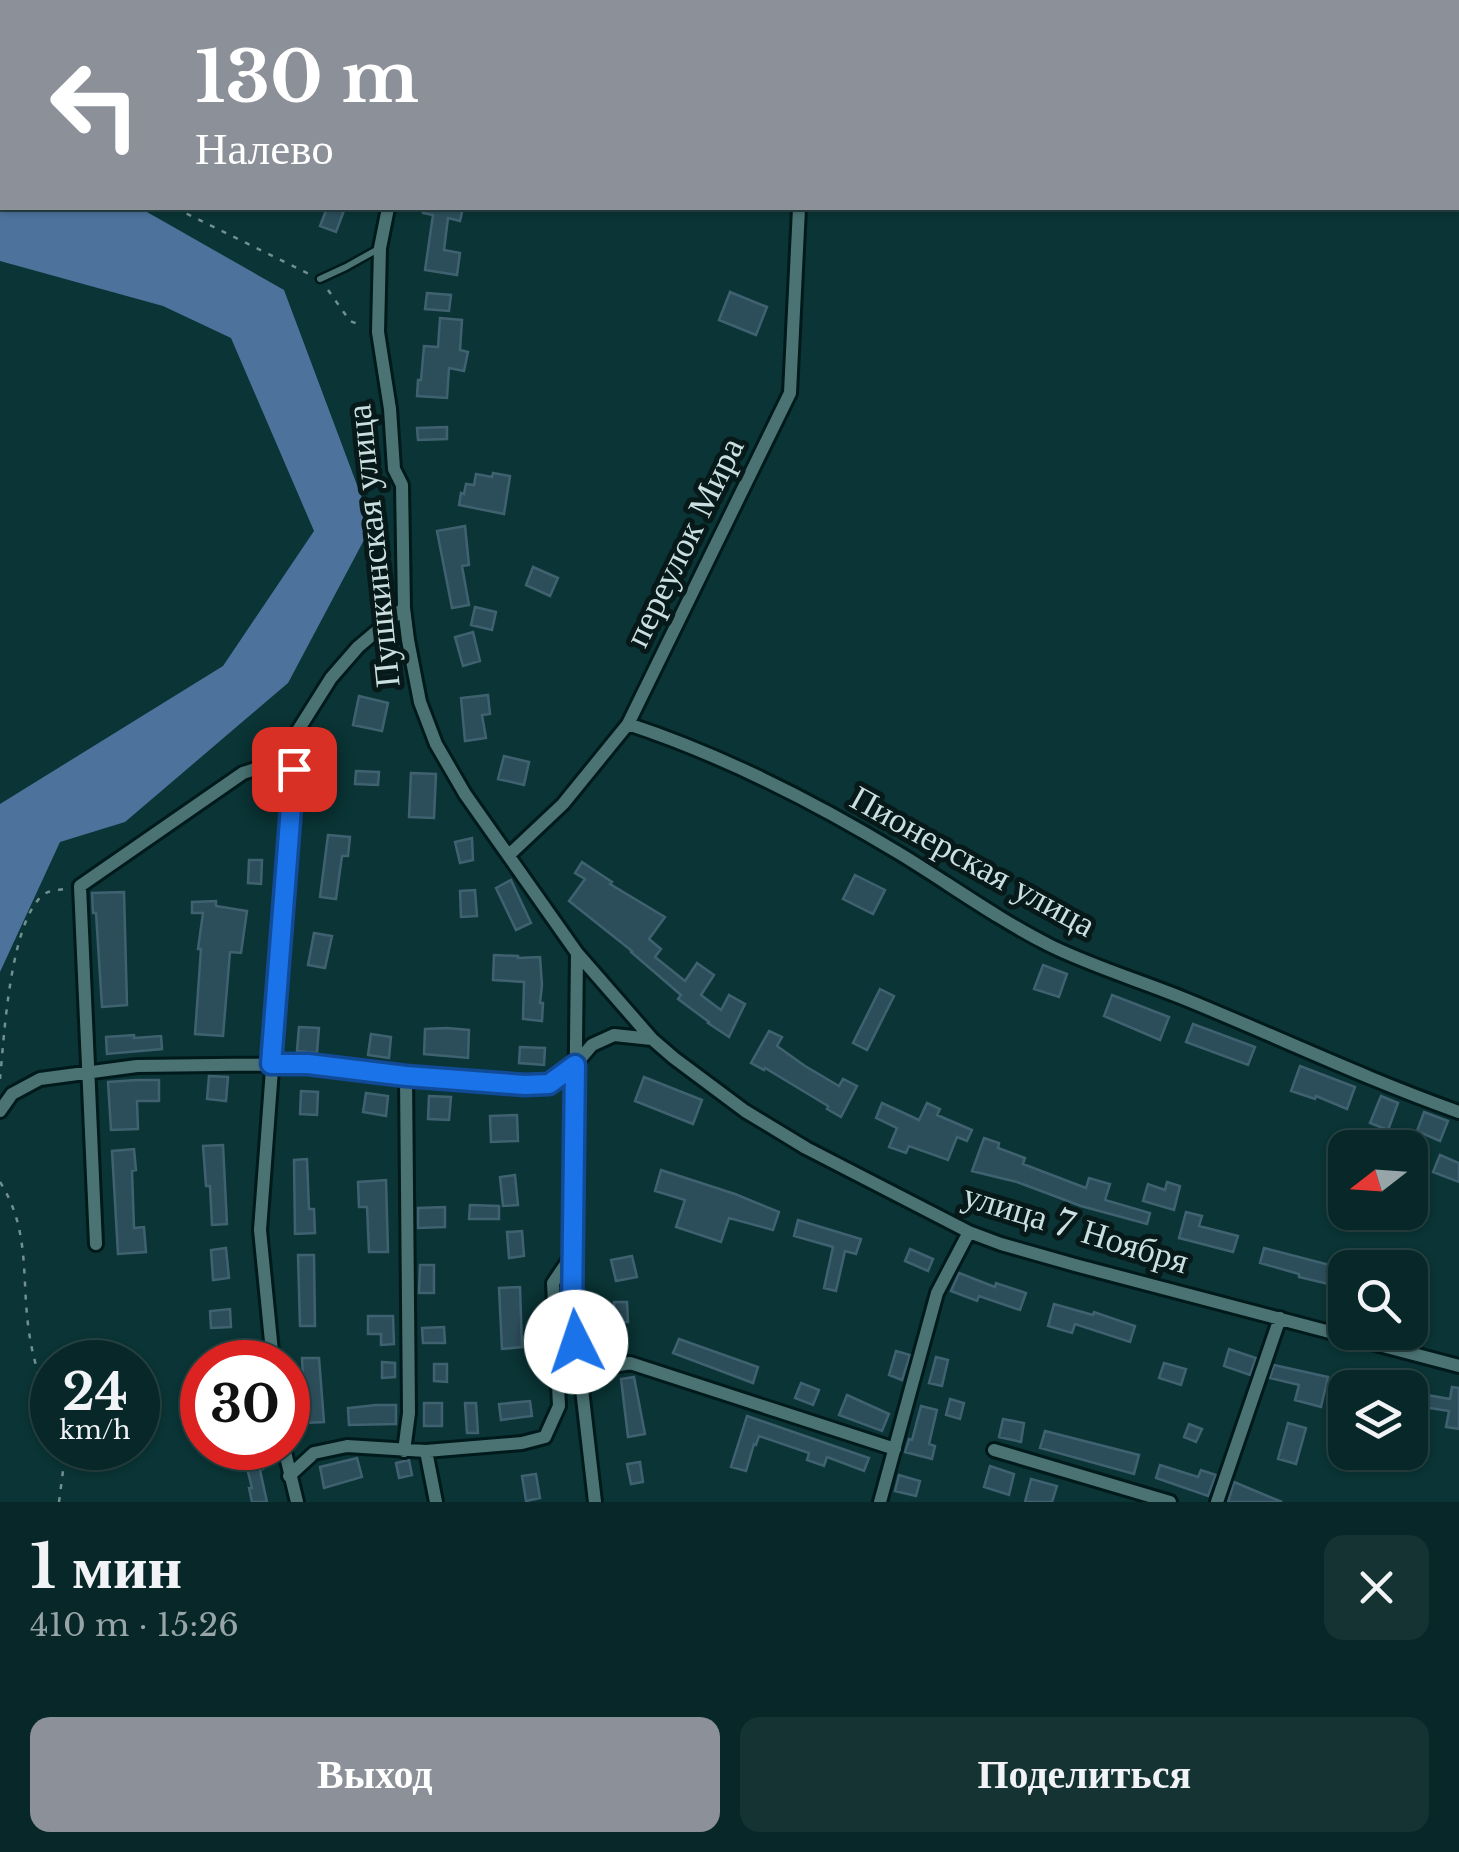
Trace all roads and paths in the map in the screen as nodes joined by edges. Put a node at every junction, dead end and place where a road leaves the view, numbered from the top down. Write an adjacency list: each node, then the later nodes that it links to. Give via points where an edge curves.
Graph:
1 (179, 210): 5 (path)
2 (388, 210): 4 (street, Пушкинская улица)
3 (798, 210): 8 (street, переулок Мира, via 790,392)
4 (380, 248): 5 (lane); 6 (street, Пушкинская улица)
5 (320, 279): 6 (path, via 350,320)
6 (378, 332): 7 (street, Пушкинская улица, via 394,468 402,485)
7 (404, 608): 9 (street, via 331,678); 10 (street, Пушкинская улица, via 420,702 436,744)
8 (628, 724): 10 (street, переулок Мира, via 563,804); 20 (street, Пионерская улица, via 764,778 1053,947)
9 (297, 732): 11 (street, via 271,764 243,773); 14 (street)
10 (509, 855): 12 (street, Пушкинская улица)
11 (80, 886): 16 (street); 18 (path, via 46,893 21,933)
12 (577, 953): 13 (street, улица 7 Ноября); 15 (street)
13 (652, 1038): 15 (street, via 614,1035 592,1045); 22 (street, улица 7 Ноября, via 791,1138)
14 (271, 1064): 16 (street); 17 (street); 27 (street, via 260,1230)
15 (575, 1065): 17 (street, via 549,1084); 24 (street)
16 (87, 1072): 19 (street, via 40,1079 12,1094); 23 (street)
17 (406, 1076): 32 (street)
18 (0, 1079)
19 (0, 1110)
20 (1459, 1112)
21 (0, 1182): 26 (path, via 26,1260)
22 (968, 1232): 25 (street, улица 7 Ноября); 30 (street, via 937,1293)
23 (96, 1244)
24 (574, 1252): 29 (street); 33 (street, via 554,1283 559,1406 546,1437)
25 (1280, 1318): 28 (street, улица 7 Ноября); 43 (street)
26 (30, 1340)
27 (271, 1340)
28 (1459, 1366)
29 (580, 1373): 30 (street, via 630,1363); 40 (street)
30 (895, 1449): 41 (street)
31 (994, 1450): 42 (street)
32 (404, 1451): 33 (street); 36 (street, via 347,1446 314,1452)
33 (426, 1451): 39 (street)
34 (63, 1470): 37 (path)
35 (288, 1470): 36 (street)
36 (289, 1476): 38 (street)
37 (59, 1502)
38 (297, 1502)
39 (436, 1502)
40 (595, 1502)
41 (880, 1502)
42 (1170, 1502)
43 (1217, 1502)

